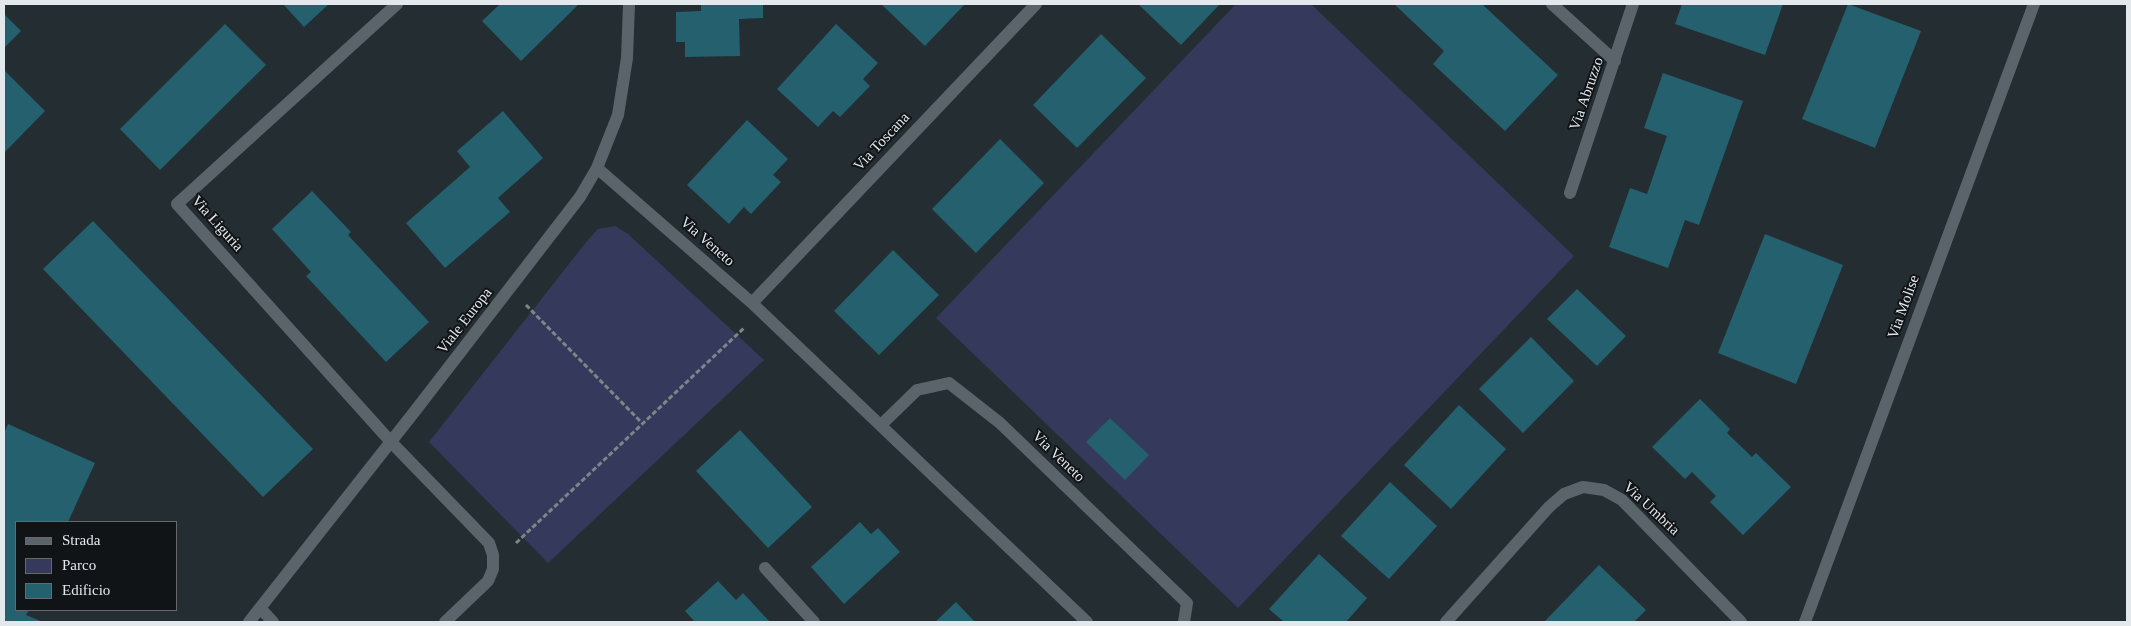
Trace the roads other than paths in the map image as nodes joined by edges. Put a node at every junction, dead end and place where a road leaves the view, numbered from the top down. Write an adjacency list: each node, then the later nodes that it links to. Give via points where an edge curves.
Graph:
1 (397, 4): 12 (street, Via Liguria, via 177,204)
2 (629, 4): 8 (street, Viale Europa, via 629,42 621,102)
3 (1036, 4): 10 (street, Via Toscana)
4 (1552, 4): 7 (street)
5 (1633, 4): 7 (street, Via Abruzzo)
6 (2034, 4): 23 (street, Via Molise)
7 (1615, 62): 9 (street, Via Abruzzo)
8 (597, 168): 10 (street, Via Veneto); 12 (street, Viale Europa, via 573,208)
9 (1570, 193)
10 (757, 307): 11 (street, Via Veneto)
11 (880, 425): 19 (street, Via Veneto); 20 (street, Via Veneto, via 917,390 949,383 1000,423 1187,603)
12 (391, 442): 14 (street, Viale Europa); 17 (street, via 489,543 493,555 493,569 488,581)
13 (765, 568): 18 (street)
14 (261, 609): 15 (street, Viale Europa); 16 (street)
15 (249, 622)
16 (273, 622)
17 (445, 622)
18 (814, 622)
19 (1087, 622)
20 (1184, 622)
21 (1446, 622): 22 (street, Via Umbria, via 1549,507 1564,494 1582,488 1604,490 1622,500)
22 (1741, 622)
23 (1806, 622)

